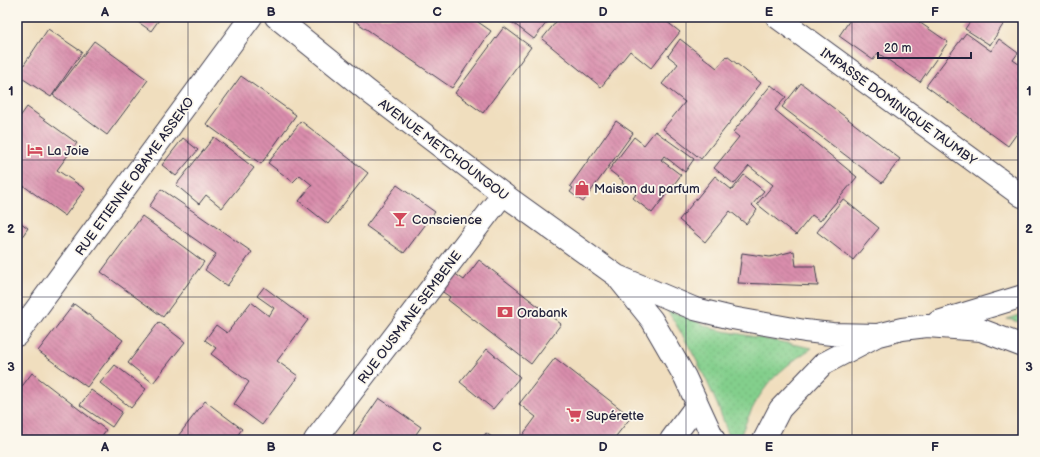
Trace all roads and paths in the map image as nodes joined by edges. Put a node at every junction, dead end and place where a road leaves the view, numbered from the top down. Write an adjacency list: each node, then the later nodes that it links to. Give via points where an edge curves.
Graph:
1 (251, 17): 9 (main road, RUE ETIENNE OBAME ASSEKO)
2 (276, 17): 4 (main road, AVENUE METCHOUNGOU)
3 (777, 17): 5 (main road, IMPASSE DOMINIQUE TAUMBY)
4 (503, 194): 6 (main road, AVENUE METCHOUNGOU); 13 (main road, RUE OUSMANE SEMBENE)
5 (1022, 196)
6 (617, 276): 10 (main road, via 695,309 732,318 805,331); 12 (main road, via 652,320 685,377)
7 (1023, 296): 8 (main road)
8 (927, 326): 10 (main road); 11 (main road, via 981,330)
9 (17, 335)
10 (878, 335): 16 (main road, via 823,364 780,409)
11 (1023, 346)
12 (697, 405): 14 (main road); 15 (main road)
13 (315, 440)
14 (671, 440)
15 (714, 440)
16 (764, 440)

